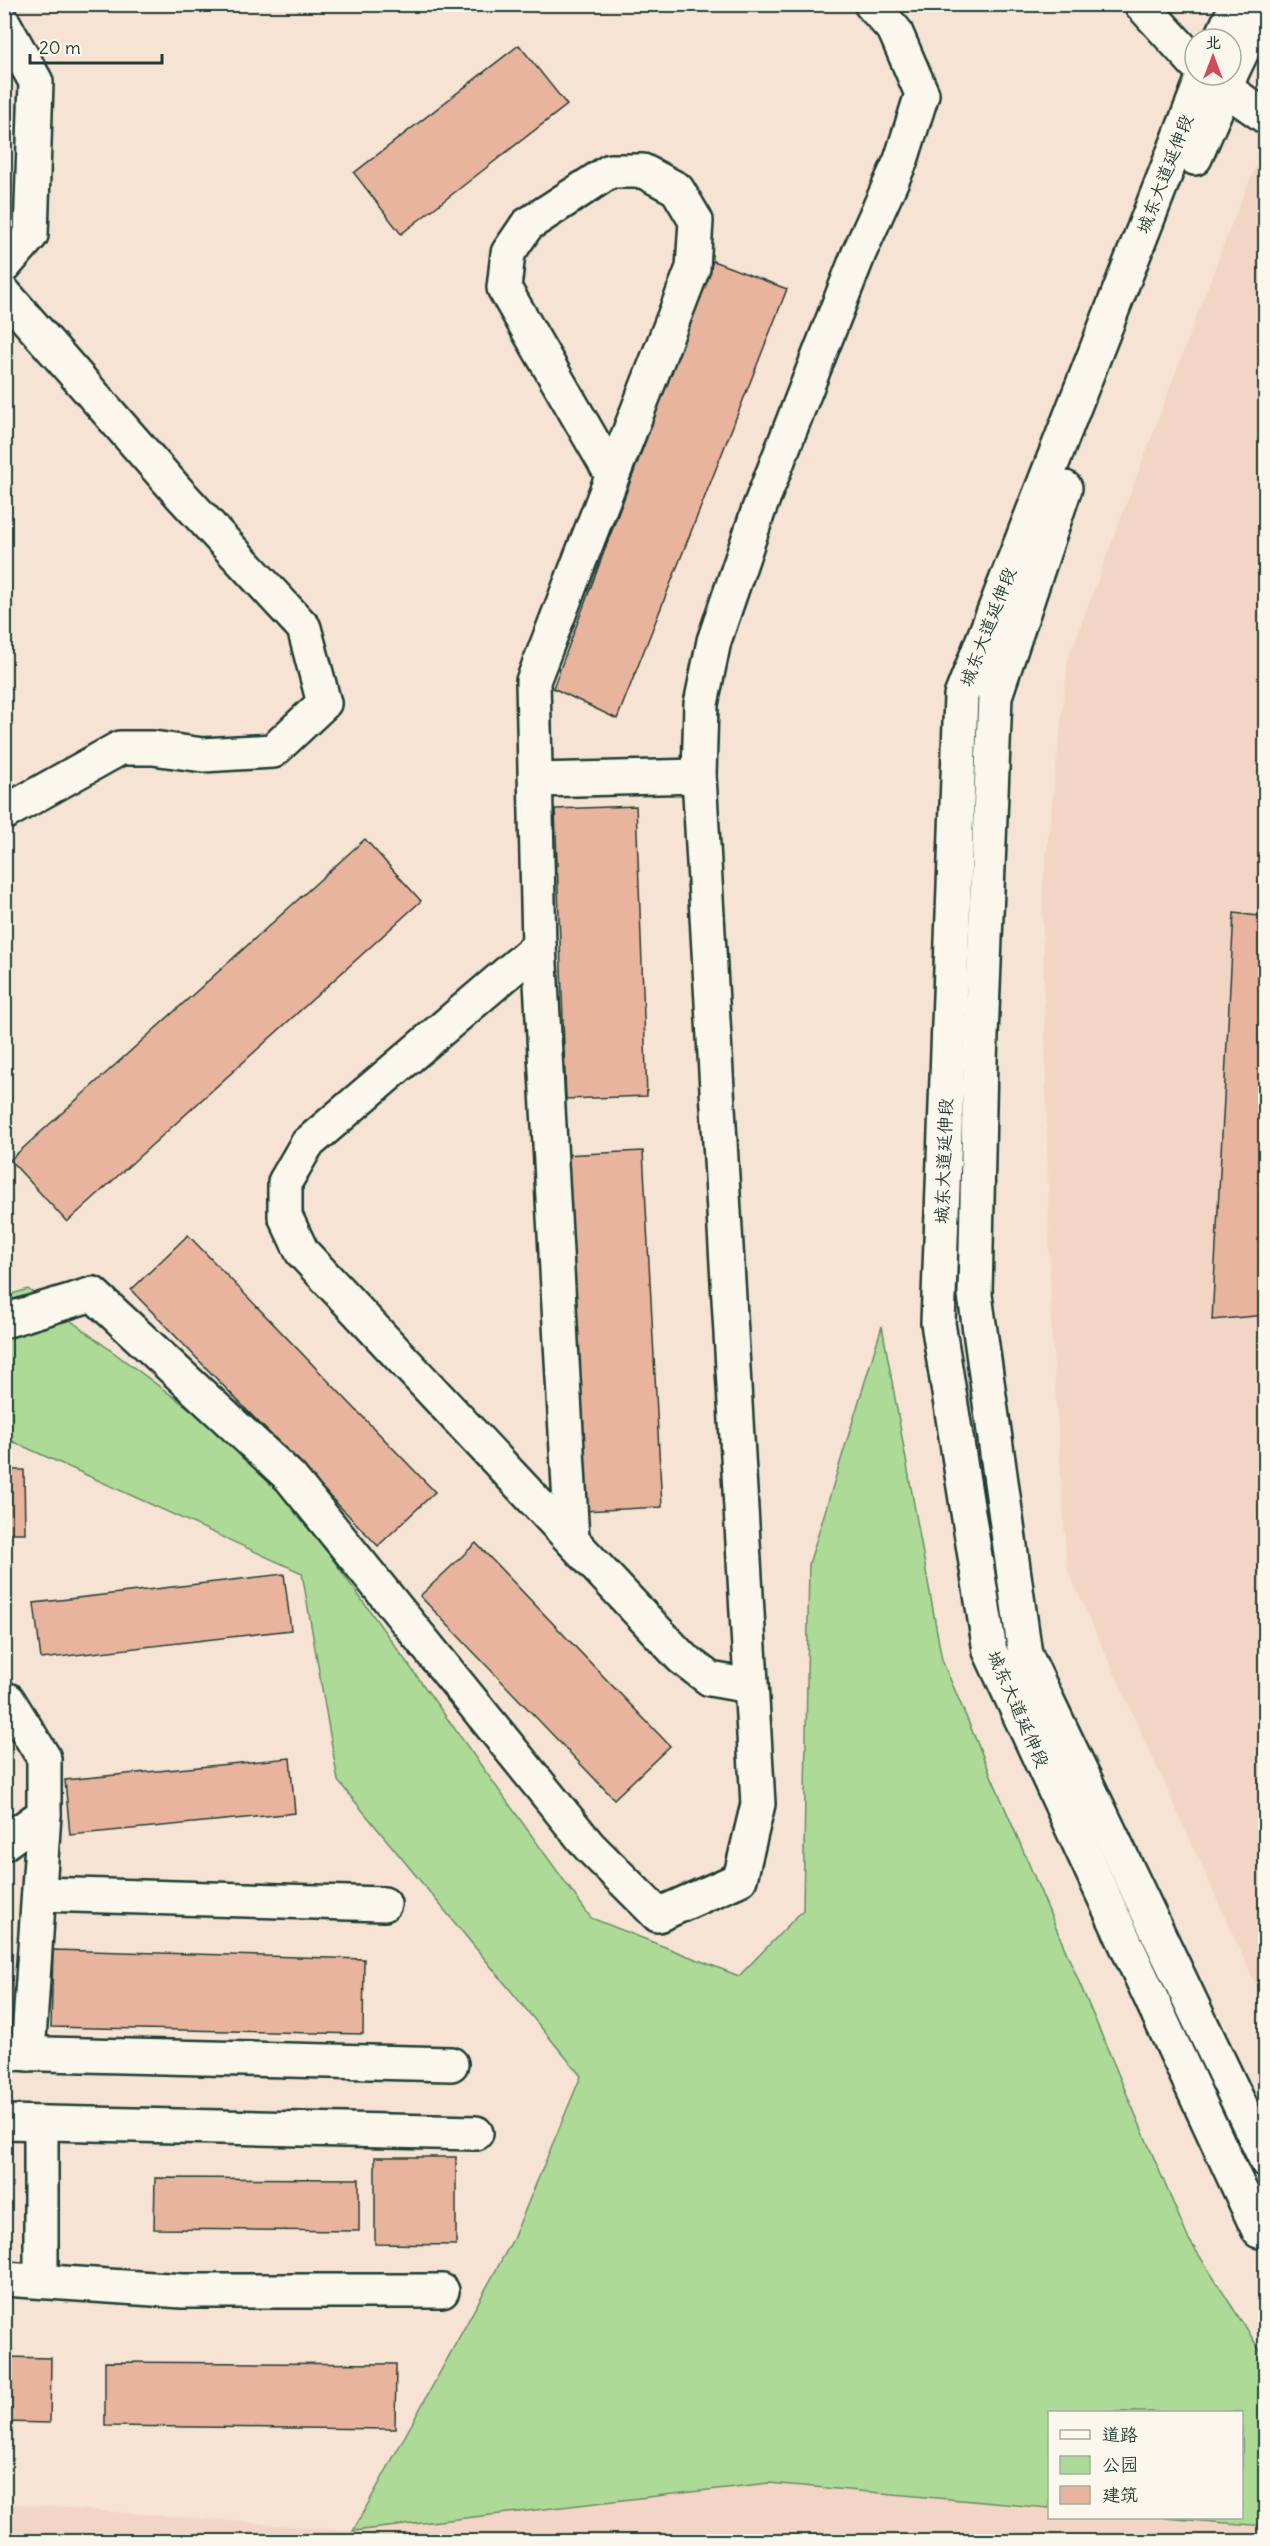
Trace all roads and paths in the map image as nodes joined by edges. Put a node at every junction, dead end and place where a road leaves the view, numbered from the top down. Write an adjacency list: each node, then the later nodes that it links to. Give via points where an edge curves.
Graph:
1 (871, 4): 16 (street, via 895,31 922,94 901,160 859,253 759,509 714,641 701,704)
2 (1141, 4): 8 (street)
3 (1237, 4): 6 (street)
4 (1265, 4): 7 (street, 城东大道延伸段)
5 (4, 24): 13 (street, via 36,82 30,235)
6 (1226, 27)
7 (1243, 39)
8 (1183, 50)
9 (1215, 87): 34 (street, 城东大道延伸段, via 961,696 938,1323 990,1651)
10 (1216, 87): 33 (street, 城东大道延伸段, via 1087,422 995,696 975,1295 1025,1654)
11 (1230, 87): 12 (street)
12 (1266, 117)
13 (4, 266)
14 (4, 293): 18 (street, via 304,628 324,703 273,751 204,755 120,748)
15 (612, 475): 15 (street, via 693,268 696,221 677,189 643,171 610,171 527,225 508,253 504,288); 17 (street, via 533,681)
16 (699, 776): 17 (street); 22 (street)
17 (537, 780): 19 (street)
18 (4, 813)
19 (539, 946): 21 (street); 21 (street, via 307,1144 285,1182 285,1216 302,1252)
20 (4, 1321): 22 (street, via 93,1294 290,1477 589,1846 658,1915 740,1879 758,1804)
21 (572, 1540): 22 (street, via 682,1658 710,1679)
22 (750, 1686)
23 (4, 1699): 24 (street, via 44,1758)
24 (44, 1814): 25 (street); 26 (street)
25 (4, 1843)
26 (39, 1894): 27 (street); 28 (street)
27 (384, 1904)
28 (16, 2054): 29 (street)
29 (451, 2064)
30 (4, 2122): 31 (street)
31 (41, 2123): 32 (street); 36 (street)
32 (476, 2133)
33 (1266, 2160)
34 (1259, 2231)
35 (4, 2279): 36 (street)
36 (41, 2281): 37 (street, via 183,2291)
37 (442, 2291)

